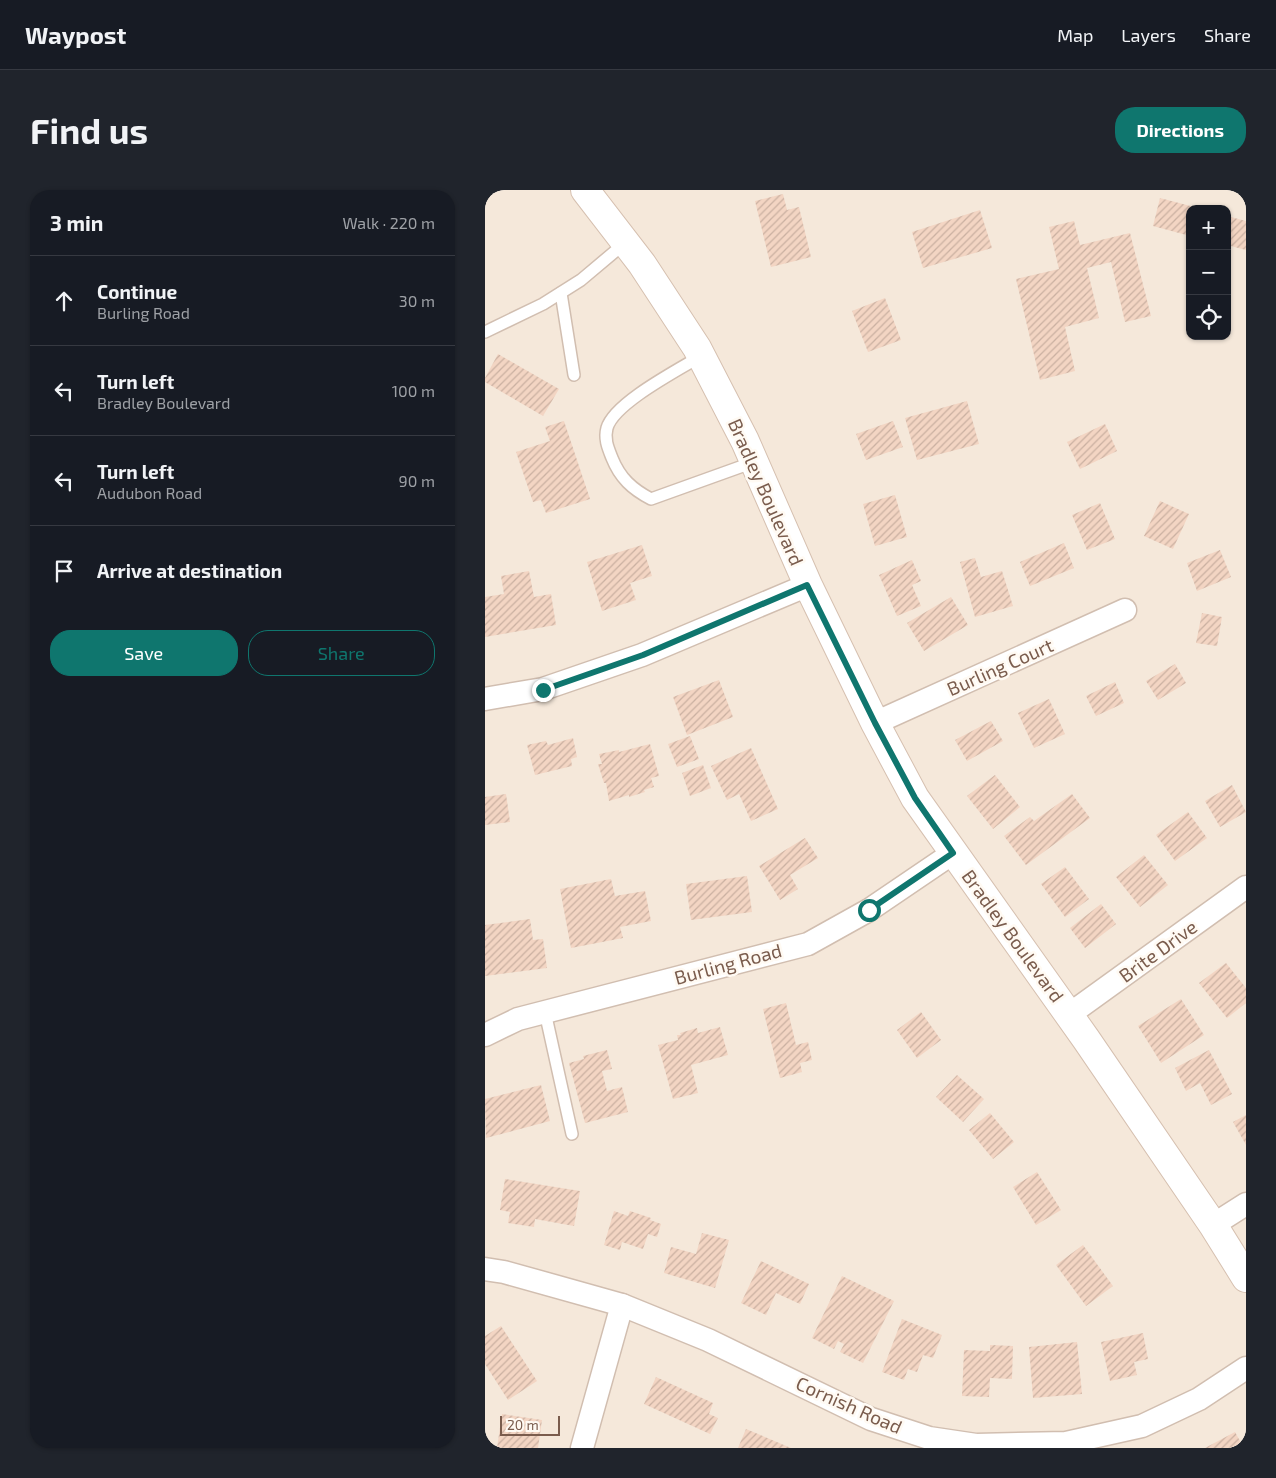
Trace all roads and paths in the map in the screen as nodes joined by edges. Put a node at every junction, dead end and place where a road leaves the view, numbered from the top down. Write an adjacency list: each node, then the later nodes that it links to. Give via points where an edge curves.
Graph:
1 (585, 190): 2 (main road, Bradley Boulevard)
2 (625, 243): 3 (lane); 5 (main road, Bradley Boulevard)
3 (561, 293): 4 (lane); 6 (lane)
4 (485, 332)
5 (701, 356): 7 (main road, Bradley Boulevard); 7 (lane, via 616,413 607,428 605,441 618,472 637,492 651,499)
6 (574, 375)
7 (754, 462): 8 (main road, Bradley Boulevard)
8 (807, 585): 10 (street, via 643,655 543,690); 11 (main road, Bradley Boulevard)
9 (1125, 610): 11 (street, Burling Court)
10 (485, 699)
11 (875, 723): 12 (main road, Bradley Boulevard, via 915,798)
12 (953, 853): 14 (street, Burling Road, via 869,910 808,944); 15 (main road, Bradley Boulevard)
13 (1246, 887): 15 (street, Brite Drive)
14 (545, 1012): 16 (street, Burling Road, via 519,1019); 17 (lane)
15 (1070, 1014): 19 (main road, Bradley Boulevard)
16 (485, 1035)
17 (572, 1134)
18 (1246, 1204): 19 (street)
19 (1213, 1225): 21 (main road, Bradley Boulevard)
20 (485, 1269): 22 (street, Cornish Road)
21 (1246, 1278)
22 (622, 1305): 23 (street, Cornish Road, via 708,1340 871,1419 929,1438 976,1445 1066,1444 1142,1426 1199,1399); 24 (street)
23 (1246, 1368)
24 (583, 1448)

